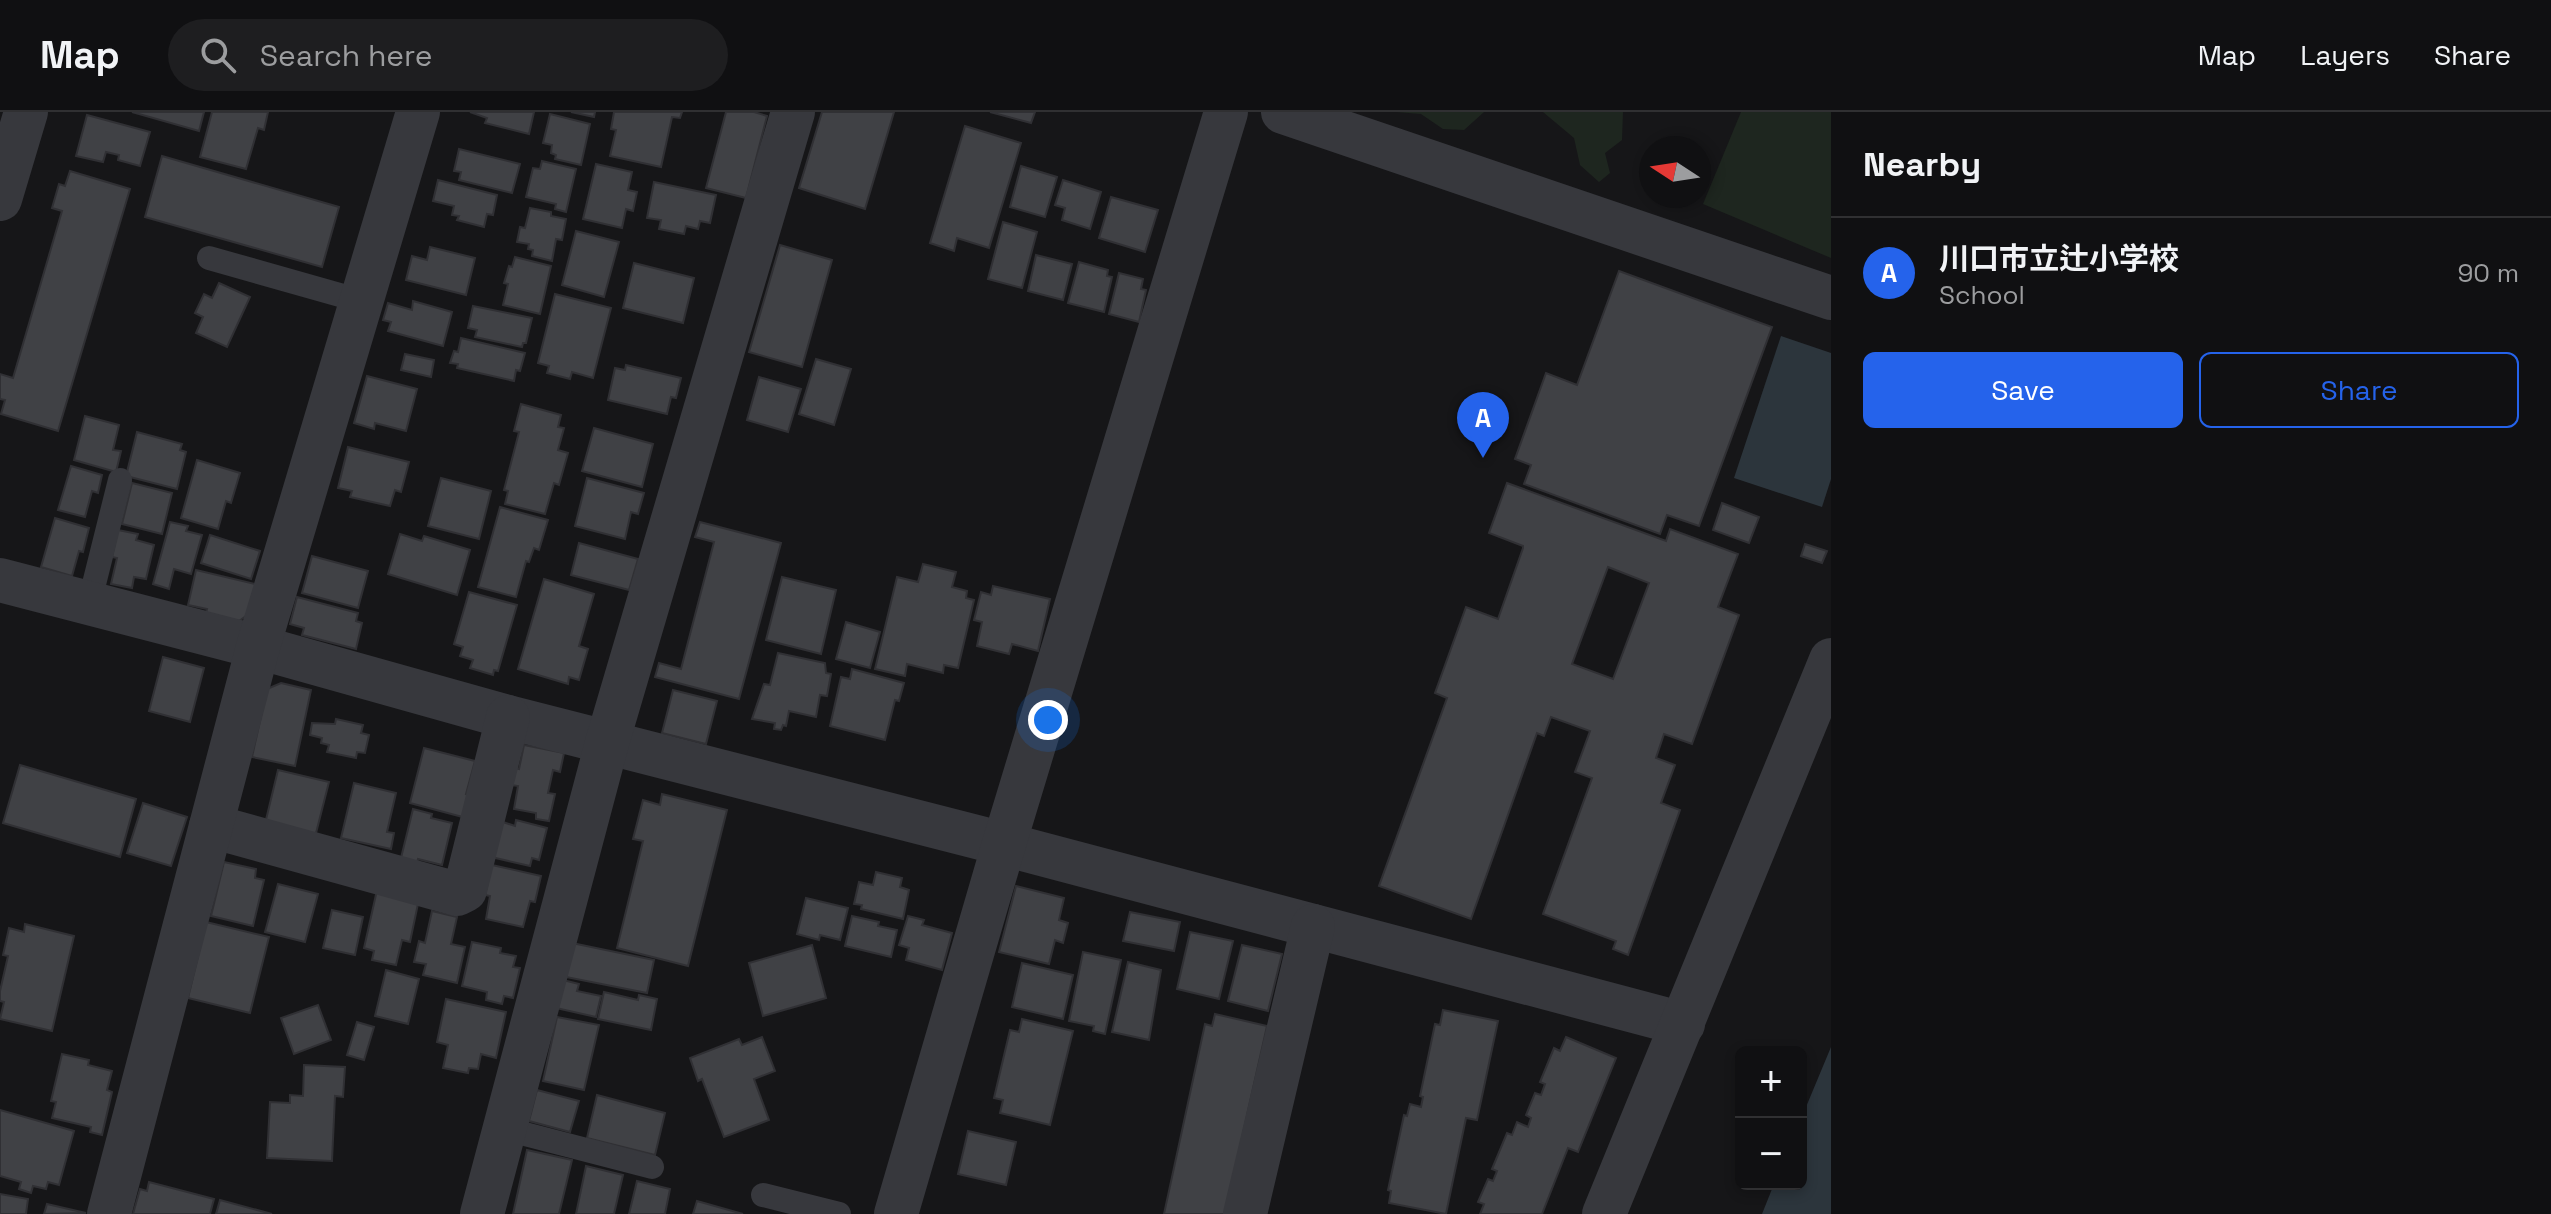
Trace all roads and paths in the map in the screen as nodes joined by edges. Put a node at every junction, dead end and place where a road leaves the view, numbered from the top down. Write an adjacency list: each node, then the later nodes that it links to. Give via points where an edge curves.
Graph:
1 (26, 112): 6 (street)
2 (418, 112): 9 (street)
3 (793, 112): 16 (street)
4 (1226, 112): 18 (street)
5 (1283, 112): 8 (street)
6 (0, 199)
7 (209, 258): 9 (lane)
8 (1831, 298)
9 (361, 301): 13 (street)
10 (120, 480): 12 (lane)
11 (0, 580): 12 (street)
12 (89, 604): 13 (street)
13 (258, 647): 15 (street); 17 (street)
14 (1831, 660): 20 (street)
15 (508, 717): 16 (street); 17 (street, via 465,890 457,894)
16 (607, 743): 18 (street); 21 (street)
17 (211, 826): 24 (street)
18 (1004, 844): 19 (street); 27 (street)
19 (1313, 926): 20 (street); 28 (street)
20 (1683, 1024): 29 (street)
21 (506, 1129): 22 (lane); 25 (street)
22 (652, 1167)
23 (763, 1195): 26 (lane)
24 (109, 1214)
25 (482, 1214)
26 (839, 1214)
27 (896, 1214)
28 (1245, 1214)
29 (1604, 1214)

